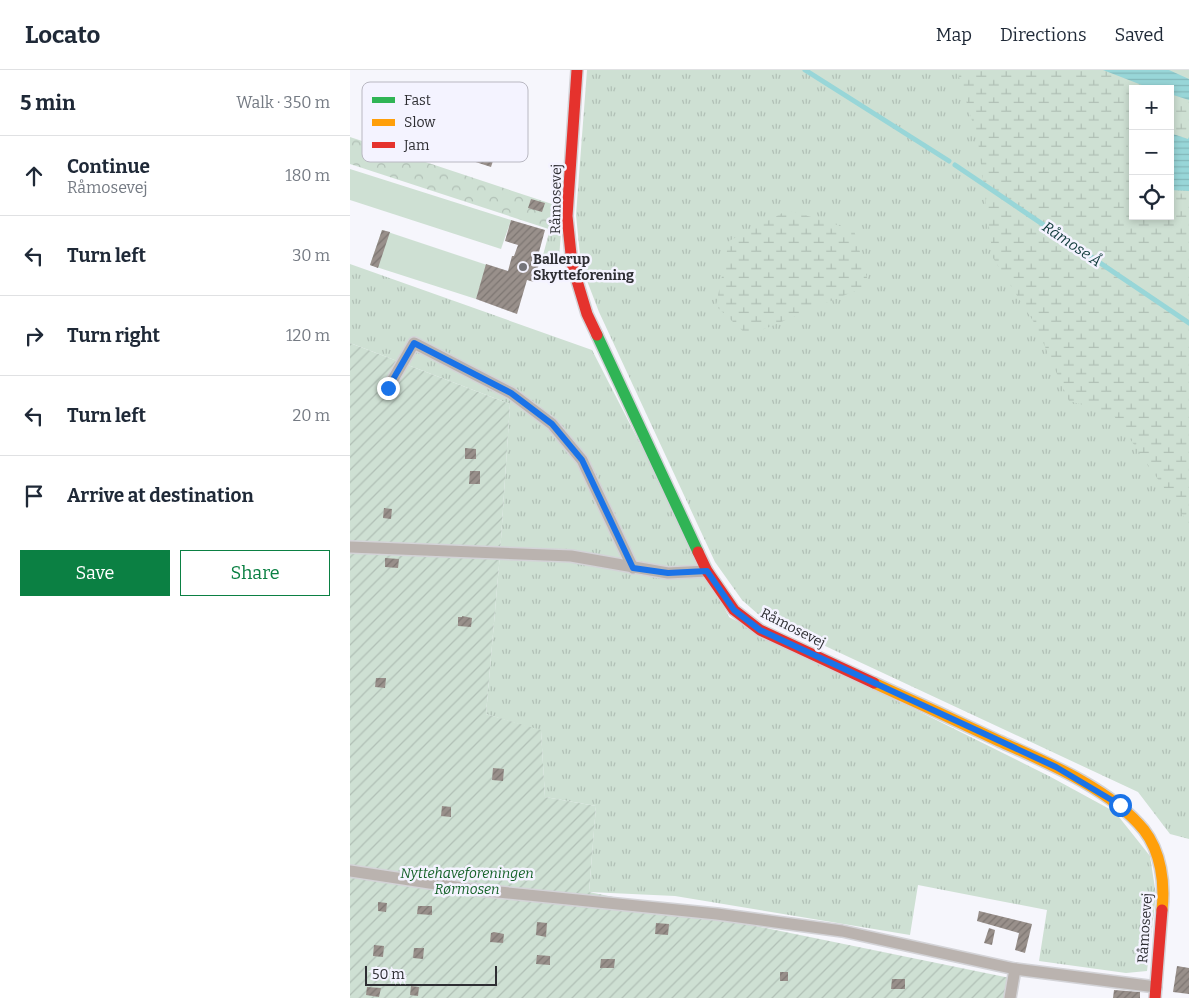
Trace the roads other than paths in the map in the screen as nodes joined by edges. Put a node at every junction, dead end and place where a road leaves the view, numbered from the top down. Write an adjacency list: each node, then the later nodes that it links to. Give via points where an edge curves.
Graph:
1 (577, 70): 5 (street, Råmosevej, via 568,216 572,264 587,314)
2 (388, 388): 4 (lane, via 414,343 511,393 552,424 582,460)
3 (350, 548): 4 (lane, via 571,556)
4 (633, 568): 5 (lane, via 668,573)
5 (707, 571): 8 (street, Råmosevej, via 734,610 760,630 1056,767 1120,805 1145,831 1158,856 1164,891)
6 (350, 871): 7 (lane, via 469,889 718,914 842,931)
7 (1015, 969): 8 (lane); 9 (lane)
8 (1156, 992)
9 (1010, 998)

